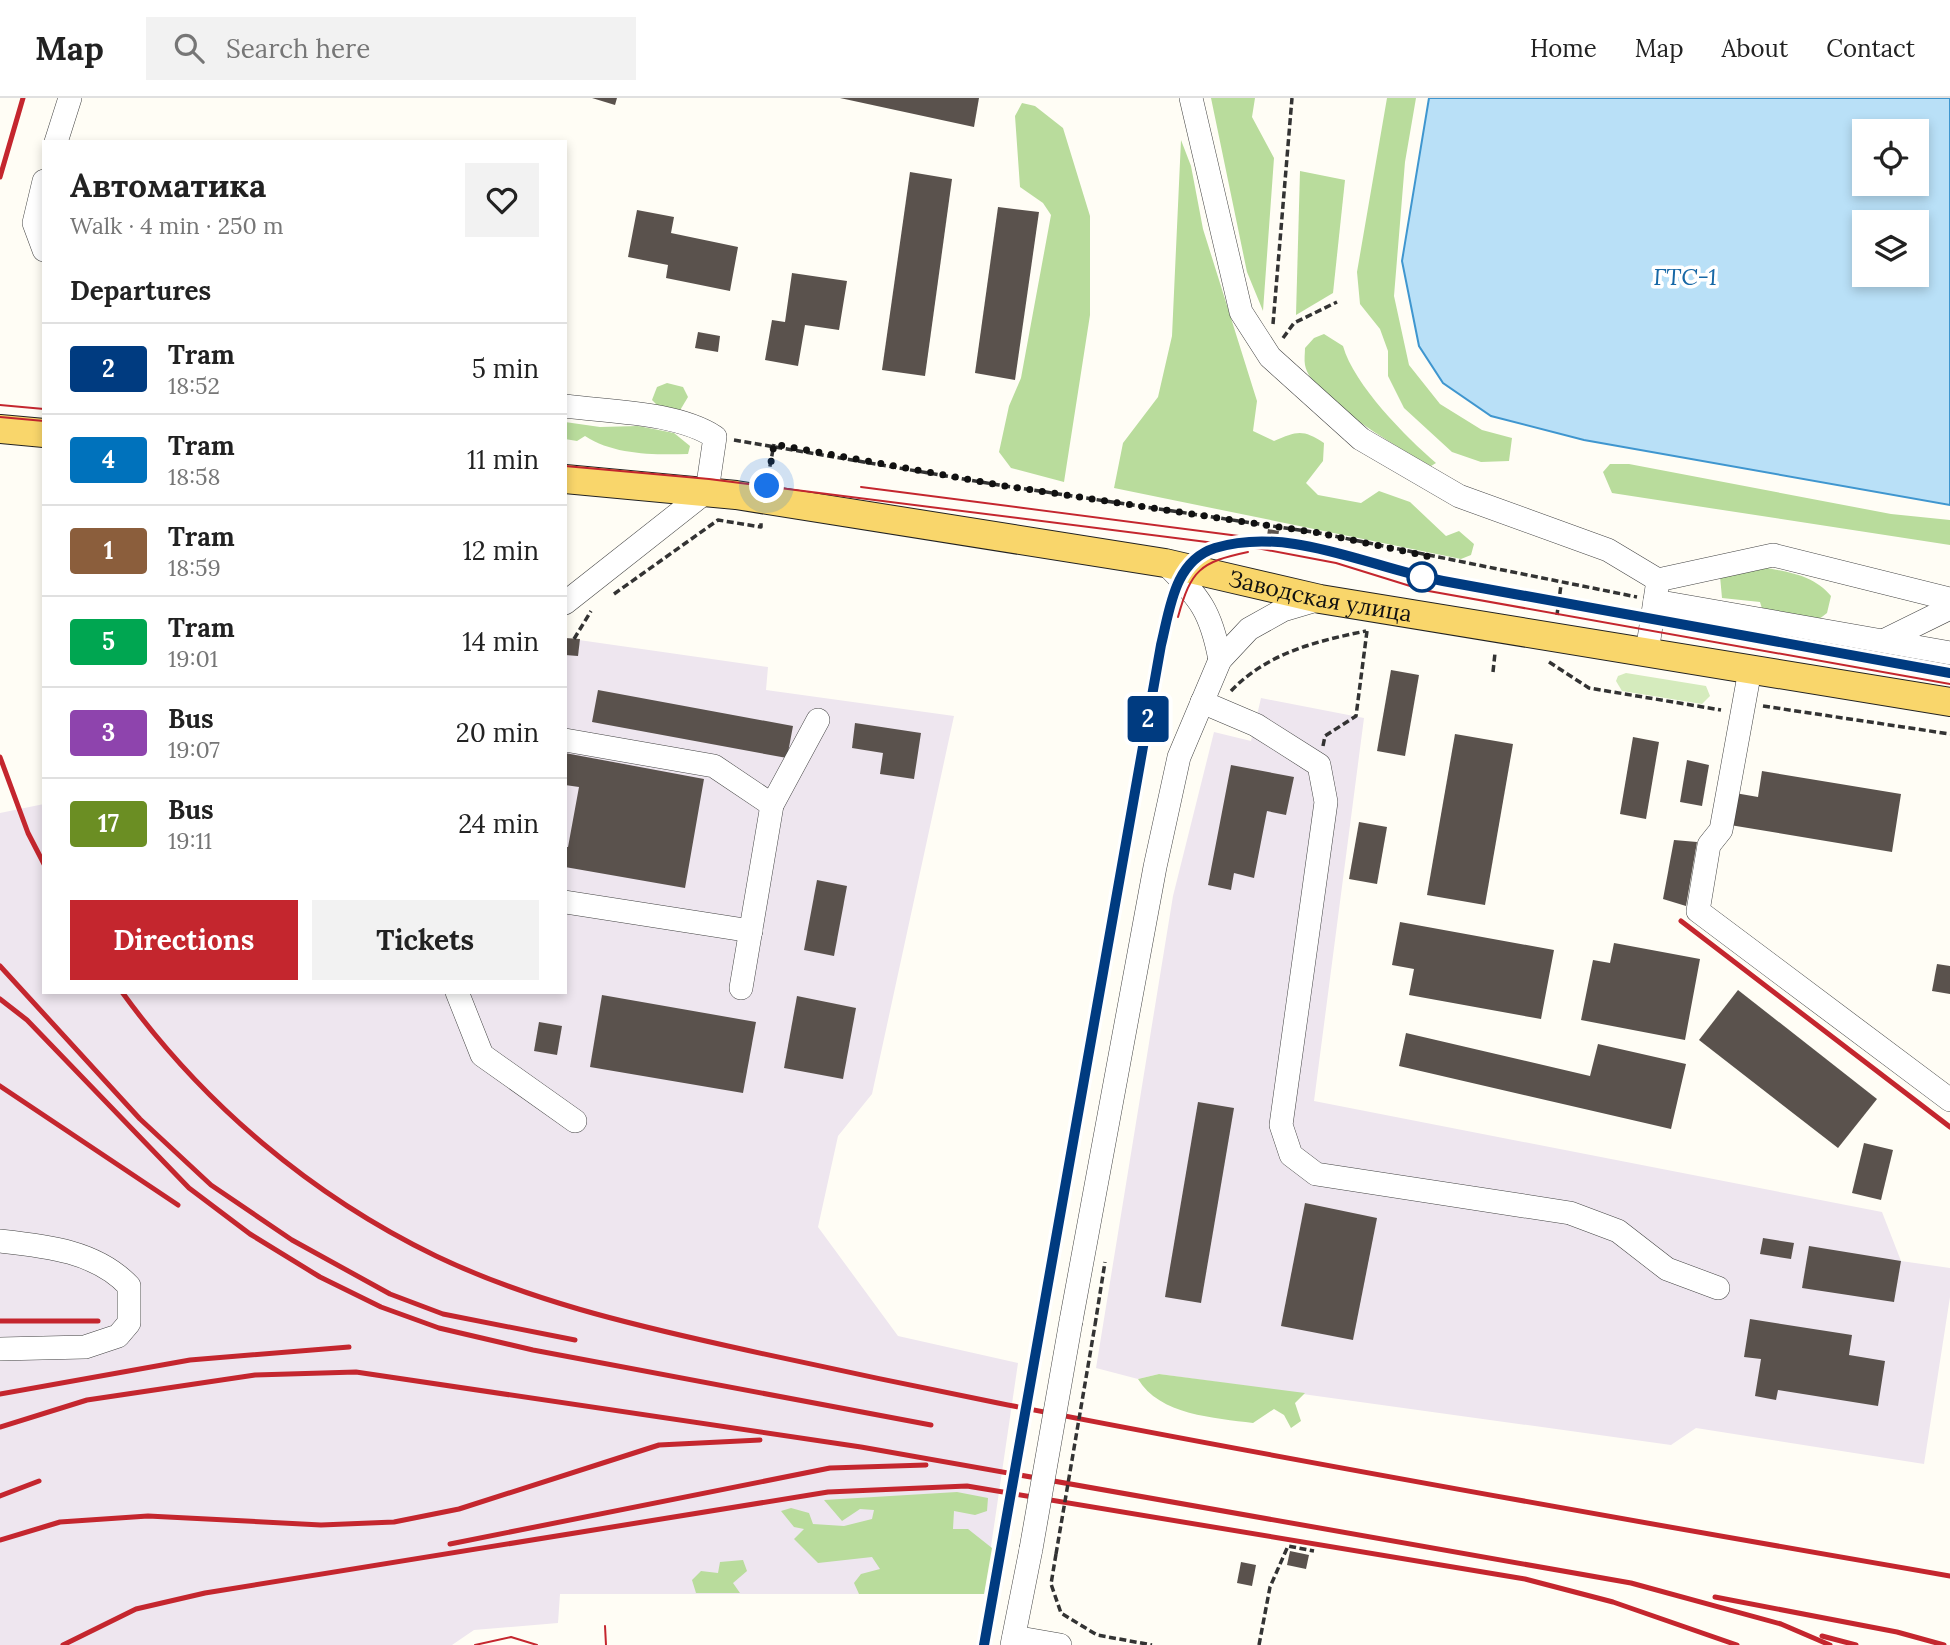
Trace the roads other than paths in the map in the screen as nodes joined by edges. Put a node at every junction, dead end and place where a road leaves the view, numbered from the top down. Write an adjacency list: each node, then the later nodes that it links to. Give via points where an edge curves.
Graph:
1 (70, 98): 3 (street)
2 (1191, 98): 12 (street, via 1241,312 1270,357 1361,439 1459,496 1608,550)
3 (57, 140)
4 (42, 189): 5 (street, via 34,223)
5 (42, 245)
6 (567, 406): 10 (street, via 699,426 715,437)
7 (0, 429): 8 (main road)
8 (42, 433)
9 (567, 479): 10 (main road, Заводская улица)
10 (707, 491): 11 (main road, Заводская улица); 15 (street)
11 (1165, 563): 13 (main road, Заводская улица); 20 (street, via 1194,592 1213,623)
12 (1657, 591): 14 (street, via 1773,555); 17 (street); 18 (street)
13 (1320, 599): 18 (main road, Заводская улица); 20 (street, via 1283,610 1249,629)
14 (1950, 599)
15 (567, 601)
16 (1950, 608): 17 (street)
17 (1885, 640): 19 (street)
18 (1647, 652): 21 (main road, Заводская улица)
19 (1950, 653)
20 (1220, 660): 23 (street)
21 (1750, 670): 22 (main road, Заводская улица); 31 (street, via 1721,830 1709,845 1698,911)
22 (1950, 702)
23 (1209, 705): 34 (street, via 1256,726 1319,765 1325,802 1281,1125 1290,1155 1316,1174 1570,1213 1618,1231 1667,1269); 36 (street, bridge, via 1179,757 1155,867)
24 (818, 720): 26 (street)
25 (567, 740): 26 (street, via 714,766)
26 (772, 805): 28 (street)
27 (567, 902): 28 (street)
28 (751, 931): 29 (street)
29 (741, 988)
30 (458, 994): 32 (street, via 482,1055)
31 (1950, 1100)
32 (575, 1121)
33 (0, 1241): 35 (street, via 56,1248 113,1269 129,1286 129,1323 118,1336 85,1347)
34 (1718, 1288)
35 (0, 1349)
36 (1013, 1641): 37 (street)
37 (1060, 1645)

